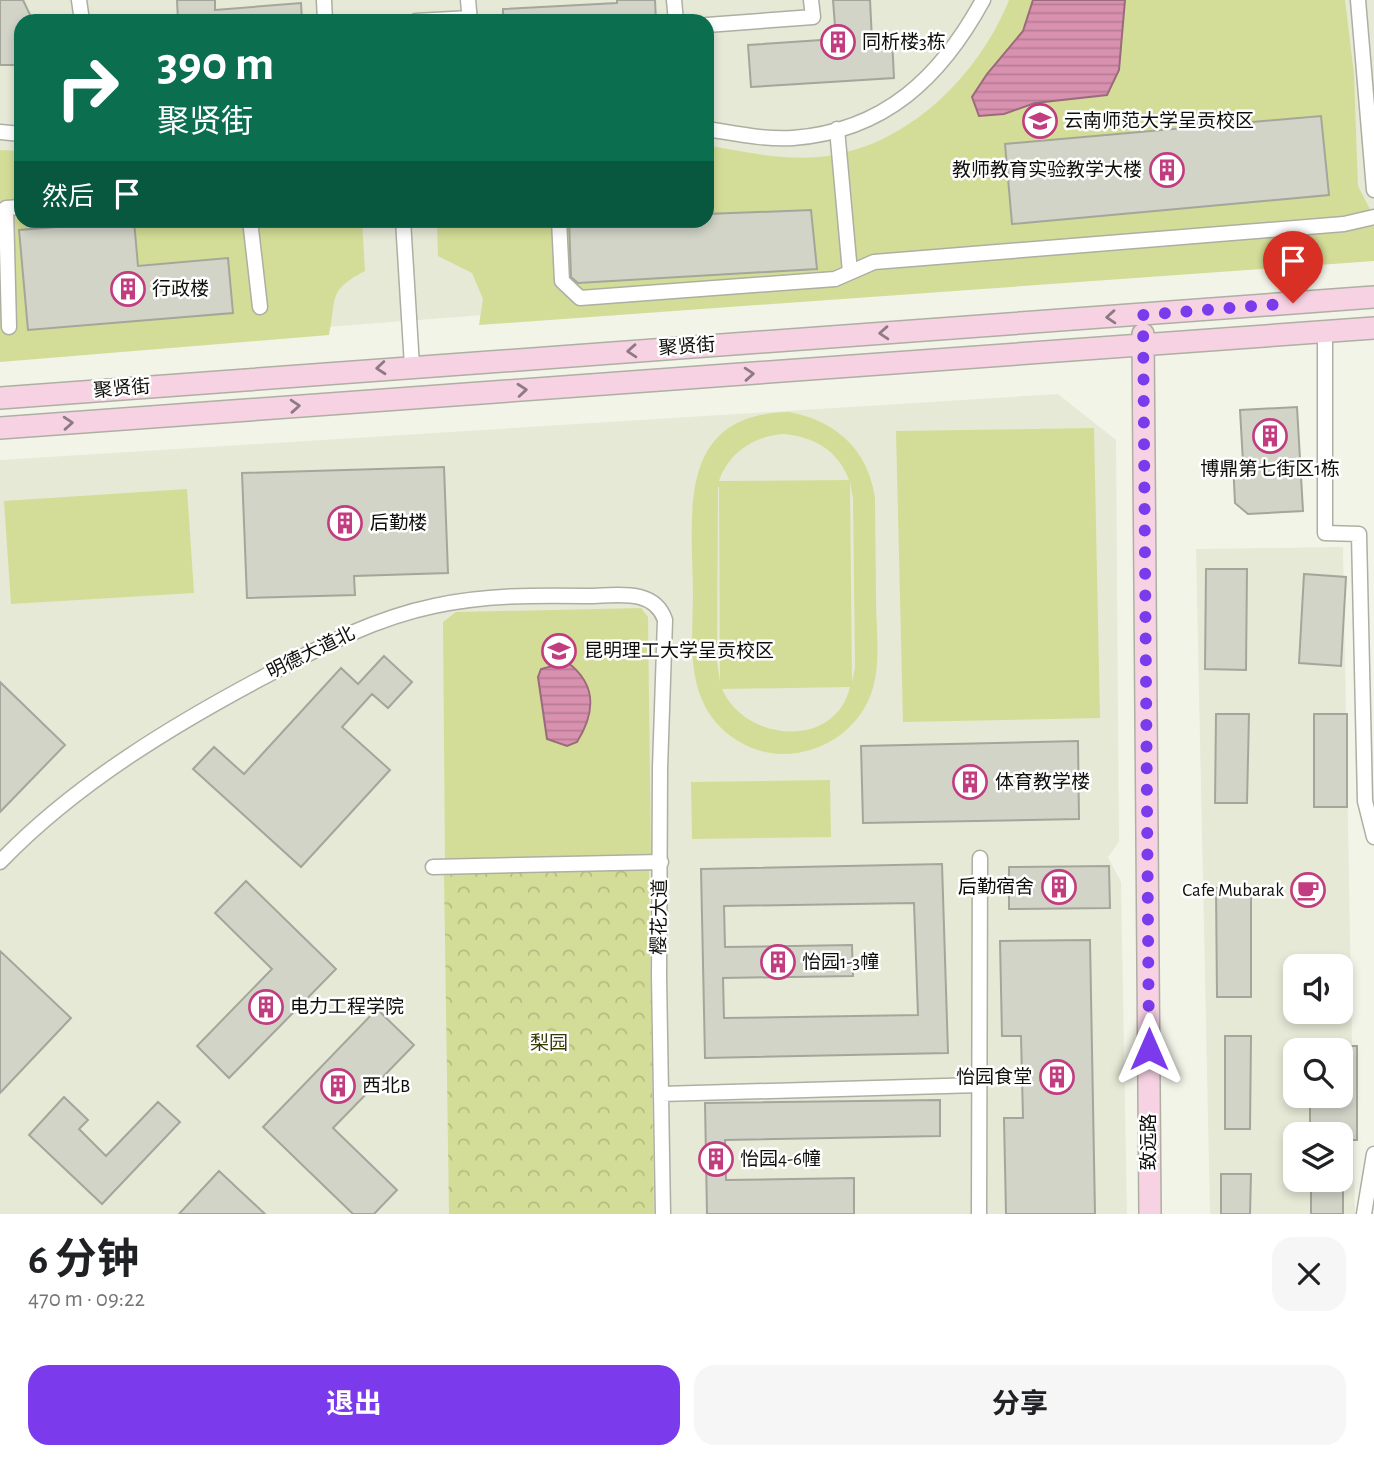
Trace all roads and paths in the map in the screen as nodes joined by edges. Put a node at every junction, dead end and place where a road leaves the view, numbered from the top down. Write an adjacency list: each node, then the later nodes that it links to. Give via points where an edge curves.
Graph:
1 (811, 0): 4 (street, via 814,17)
2 (983, 0): 6 (street, via 941,66 910,95)
3 (1358, 0): 5 (street)
4 (714, 24)
5 (1369, 78): 8 (street)
6 (837, 129): 7 (street, via 792,138); 14 (street)
7 (714, 130)
8 (1374, 190)
9 (14, 207): 18 (street, via 6,208)
10 (1374, 217): 14 (street, via 1344,224 874,262)
11 (251, 228): 16 (street)
12 (403, 228): 22 (street)
13 (559, 228): 14 (street, via 562,281 580,298 835,279)
14 (850, 272)
15 (1374, 297): 17 (main road, 聚贤街)
16 (260, 307)
17 (1143, 315): 21 (main road, 致远路); 22 (main road, 聚贤街, one-way to 22)
18 (9, 327)
19 (1374, 328): 20 (main road, 聚贤街)
20 (1325, 332): 21 (main road, 聚贤街); 25 (street, via 1325,533)
21 (1143, 346): 24 (main road, 聚贤街, one-way to 21); 37 (main road, 致远路)
22 (412, 366): 23 (main road, 聚贤街, one-way to 23)
23 (0, 398)
24 (0, 428)
25 (1366, 533): 27 (street, via 1365,801)
26 (664, 620): 29 (street, 明德大道北, via 660,607 639,596 564,596 471,599 369,625 197,712 96,781); 30 (street, 樱花大道)
27 (1374, 837)
28 (981, 858): 32 (street)
29 (0, 862)
30 (661, 862): 31 (street); 33 (street, 樱花大道)
31 (433, 867)
32 (979, 1086): 33 (street); 36 (street)
33 (661, 1094): 35 (street, 樱花大道)
34 (1374, 1154): 38 (street)
35 (663, 1214)
36 (979, 1214)
37 (1150, 1214)
38 (1364, 1214)

